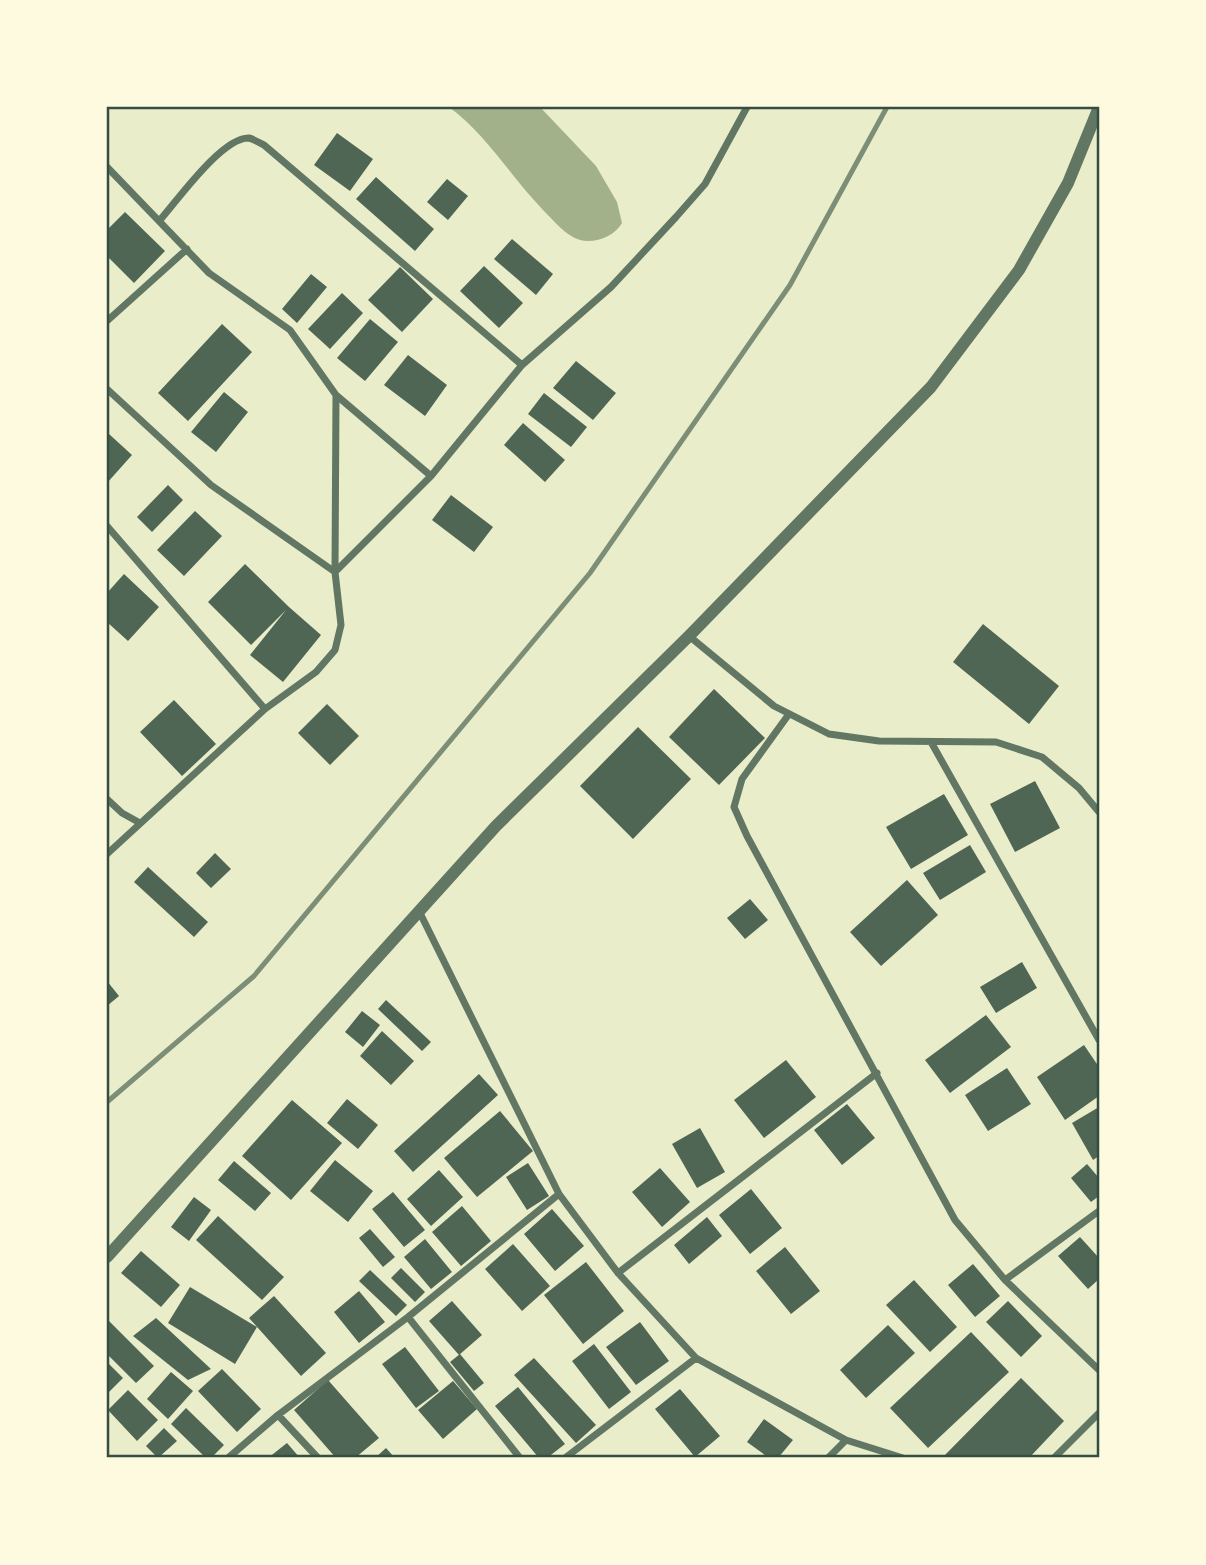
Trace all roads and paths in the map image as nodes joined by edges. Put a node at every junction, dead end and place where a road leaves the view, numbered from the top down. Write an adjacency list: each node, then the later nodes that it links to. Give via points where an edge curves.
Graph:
1 (747, 107): 7 (street, via 705,184 611,287)
2 (1099, 107): 13 (street, via 1068,183 1019,270 932,387)
3 (108, 172): 4 (street)
4 (160, 220): 5 (street); 7 (street, via 218,155 232,143 249,138 264,145)
5 (187, 249): 6 (street); 9 (street, via 209,273 290,330)
6 (107, 321)
7 (522, 365): 10 (street)
8 (107, 390): 12 (street, via 211,485)
9 (336, 395): 10 (street); 12 (street)
10 (431, 477): 12 (street)
11 (107, 526): 14 (street)
12 (335, 572): 14 (street, via 341,625 335,650 316,672)
13 (689, 636): 15 (street); 21 (street, via 496,826)
14 (265, 709): 19 (street)
15 (789, 714): 16 (street, via 829,734); 23 (street, via 742,779 734,807)
16 (931, 742): 18 (street, via 996,742 1041,757 1079,788); 22 (street)
17 (107, 799): 19 (street)
18 (1099, 812)
19 (140, 823): 20 (street)
20 (107, 854)
21 (419, 911): 24 (street); 26 (street)
22 (1099, 1040)
23 (877, 1073): 27 (street); 28 (street, via 955,1220)
24 (559, 1194): 27 (street); 29 (street)
25 (1099, 1211): 28 (street)
26 (107, 1256)
27 (618, 1273): 30 (street)
28 (1005, 1280): 31 (street)
29 (408, 1317): 33 (street); 37 (street)
30 (696, 1358): 34 (street); 38 (street)
31 (1099, 1370)
32 (1099, 1413): 41 (street)
33 (278, 1415): 35 (street); 36 (street)
34 (846, 1440): 39 (street); 40 (street)
35 (228, 1458)
36 (318, 1458)
37 (520, 1458)
38 (565, 1458)
39 (828, 1458)
40 (903, 1458)
41 (1054, 1458)

